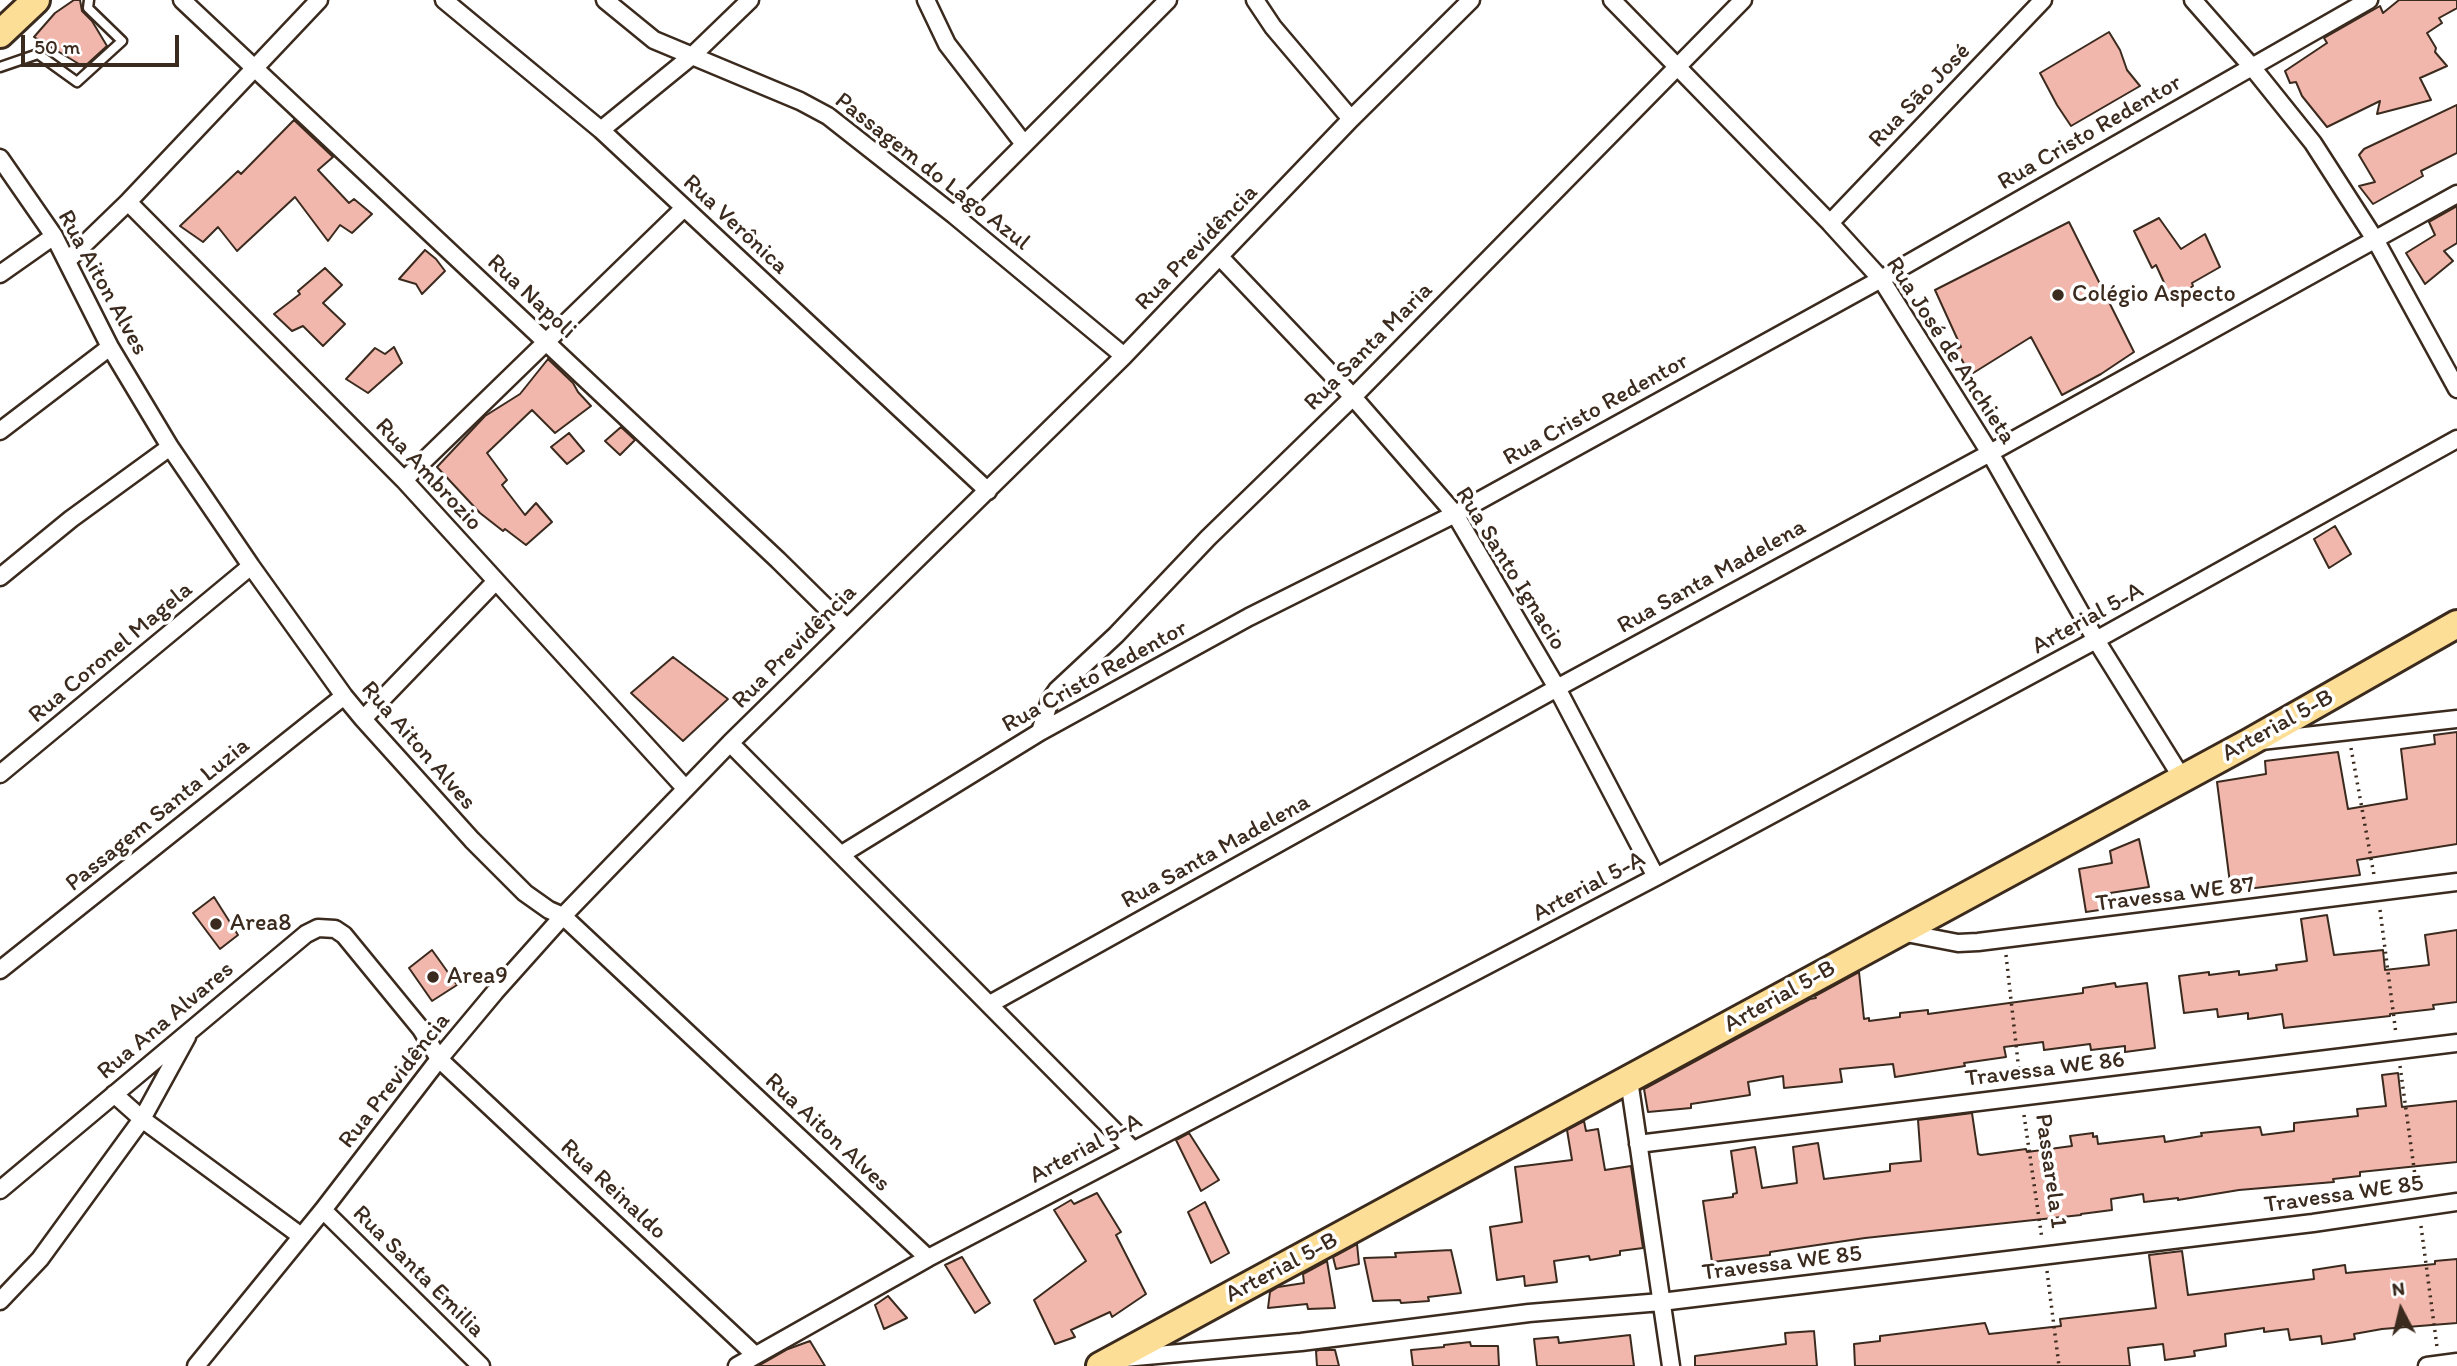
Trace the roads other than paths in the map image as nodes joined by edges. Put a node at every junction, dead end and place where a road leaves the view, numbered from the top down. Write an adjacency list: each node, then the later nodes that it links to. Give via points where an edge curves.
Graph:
1 (36, 0): 17 (main road)
2 (89, 0): 22 (lane, via 88,8 122,41 77,82 38,54)
3 (182, 0): 19 (street, Rua Napoli)
4 (319, 0): 19 (street)
5 (444, 0): 24 (street, Rua Verônica)
6 (605, 0): 18 (street, Passagem do Lago Azul, via 654,40)
7 (750, 0): 18 (street)
8 (926, 0): 25 (street, via 947,44)
9 (1168, 0): 25 (street)
10 (1255, 0): 23 (street)
11 (1471, 0): 23 (street, Rua Previdência)
12 (1612, 0): 20 (street, Rua José de Anchieta)
13 (1743, 0): 20 (street, Rua Santa Maria)
14 (2043, 0): 31 (street, Rua São José)
15 (2193, 0): 21 (street)
16 (2369, 0): 21 (street, Rua Cristo Redentor)
17 (0, 34)
18 (693, 55): 24 (street); 30 (street, Passagem do Lago Azul, via 828,116)
19 (254, 67): 28 (street); 38 (street, Rua Napoli)
20 (1677, 67): 31 (street, Rua José de Anchieta); 42 (street, Rua Santa Maria)
21 (2252, 67): 33 (street, via 2313,144); 37 (street, Rua Cristo Redentor)
22 (0, 68)
23 (1351, 119): 34 (street, Rua Previdência)
24 (601, 130): 29 (street, Rua Verônica)
25 (1024, 144): 30 (street)
26 (0, 158): 32 (street, Rua Aiton Alves)
27 (2457, 194): 33 (street, Rua Santa Madelena)
28 (128, 202): 35 (street); 47 (street, Rua Ambrozio)
29 (684, 208): 38 (street); 48 (street, Rua Verônica)
30 (954, 215): 40 (street, Passagem do Lago Azul)
31 (1830, 223): 37 (street, Rua José de Anchieta)
32 (54, 236): 35 (street, Rua Aiton Alves); 36 (street)
33 (2375, 241): 41 (street); 46 (street, Rua Santa Madelena)
34 (1220, 257): 40 (street, Rua Previdência); 42 (street, Rua Santo Ignacio)
35 (66, 261): 39 (street, Rua Aiton Alves)
36 (0, 274)
37 (1881, 279): 46 (street, Rua José de Anchieta); 49 (street, Rua Cristo Redentor)
38 (546, 342): 47 (street); 54 (street, Rua Napoli)
39 (110, 347): 43 (street); 45 (street, Rua Aiton Alves)
40 (1124, 356): 48 (street, Rua Previdência)
41 (2457, 389)
42 (1353, 397): 49 (street, Rua Santo Ignacio); 60 (street, Rua Santa Maria, via 1057,690 1049,700)
43 (0, 431)
44 (2457, 439): 55 (street, Arterial 5-A)
45 (170, 447): 50 (street, Rua Aiton Alves); 51 (street)
46 (1990, 453): 55 (street, Rua José de Anchieta); 56 (street, Rua Santa Madelena)
47 (404, 480): 52 (street, Rua Ambrozio)
48 (988, 491): 54 (street, Rua Previdência)
49 (1455, 514): 56 (street, Rua Santo Ignacio); 60 (street, Rua Cristo Redentor, via 1249,617)
50 (251, 566): 57 (street, Rua Aiton Alves); 63 (street, Rua Coronel Magela)
51 (0, 578)
52 (496, 581): 58 (street); 65 (street, Rua Ambrozio)
53 (2457, 624): 61 (main road, Arterial 5-B)
54 (847, 628): 62 (street, Rua Previdência)
55 (2096, 640): 64 (street, Rua José de Anchieta); 67 (street, Arterial 5-A)
56 (1557, 688): 67 (street, Rua Santo Ignacio); 72 (street, Rua Santa Madelena)
57 (344, 696): 58 (street, Rua Aiton Alves); 71 (street, Passagem Santa Luzia)
58 (363, 719): 69 (street, Rua Aiton Alves, via 525,893)
59 (2457, 719): 61 (street)
60 (1040, 732): 66 (street, Rua Cristo Redentor)
61 (2250, 742): 64 (main road, Arterial 5-B)
62 (730, 743): 65 (street, Rua Previdência); 66 (street)
63 (0, 774)
64 (2182, 778): 70 (main road, Arterial 5-B)
65 (685, 788): 69 (street, Rua Previdência)
66 (842, 855): 72 (street)
67 (1656, 877): 80 (street, Arterial 5-A)
68 (2457, 882): 70 (street, Travessa WE 87, via 2004,939 1958,943)
69 (563, 916): 75 (street, Rua Previdência); 85 (street, Rua Aiton Alves)
70 (1900, 932): 76 (main road, Arterial 5-B)
71 (0, 970)
72 (990, 1004): 80 (street)
73 (192, 1029): 75 (street, Rua Ana Alvares, via 306,934 329,928 344,935 421,1028); 77 (street, Rua Ana Alvares); 78 (street)
74 (2457, 1043): 79 (street, Travessa WE 86)
75 (439, 1059): 83 (street, Rua Previdência); 88 (street, Rua Reinaldo)
76 (1629, 1080): 79 (street); 90 (main road, Arterial 5-B)
77 (114, 1094): 78 (street); 81 (street, Rua Ana Alvares)
78 (142, 1119): 84 (street); 86 (street, via 40,1259)
79 (1638, 1144): 87 (street)
80 (1133, 1150): 85 (street, Arterial 5-A)
81 (0, 1190)
82 (2457, 1202): 87 (street, Travessa WE 85)
83 (323, 1210): 84 (street, Rua Previdência); 92 (street, Rua Santa Emilia)
84 (300, 1236): 91 (street, Rua Previdência)
85 (928, 1258): 88 (street, Arterial 5-A)
86 (0, 1301)
87 (1661, 1302): 90 (street, Travessa WE 85); 94 (street)
88 (755, 1355): 93 (street, Arterial 5-A)
89 (2457, 1362): 95 (street)
90 (1106, 1363)
91 (196, 1366)
92 (481, 1366)
93 (737, 1366)
94 (1671, 1366)
95 (2427, 1366)

